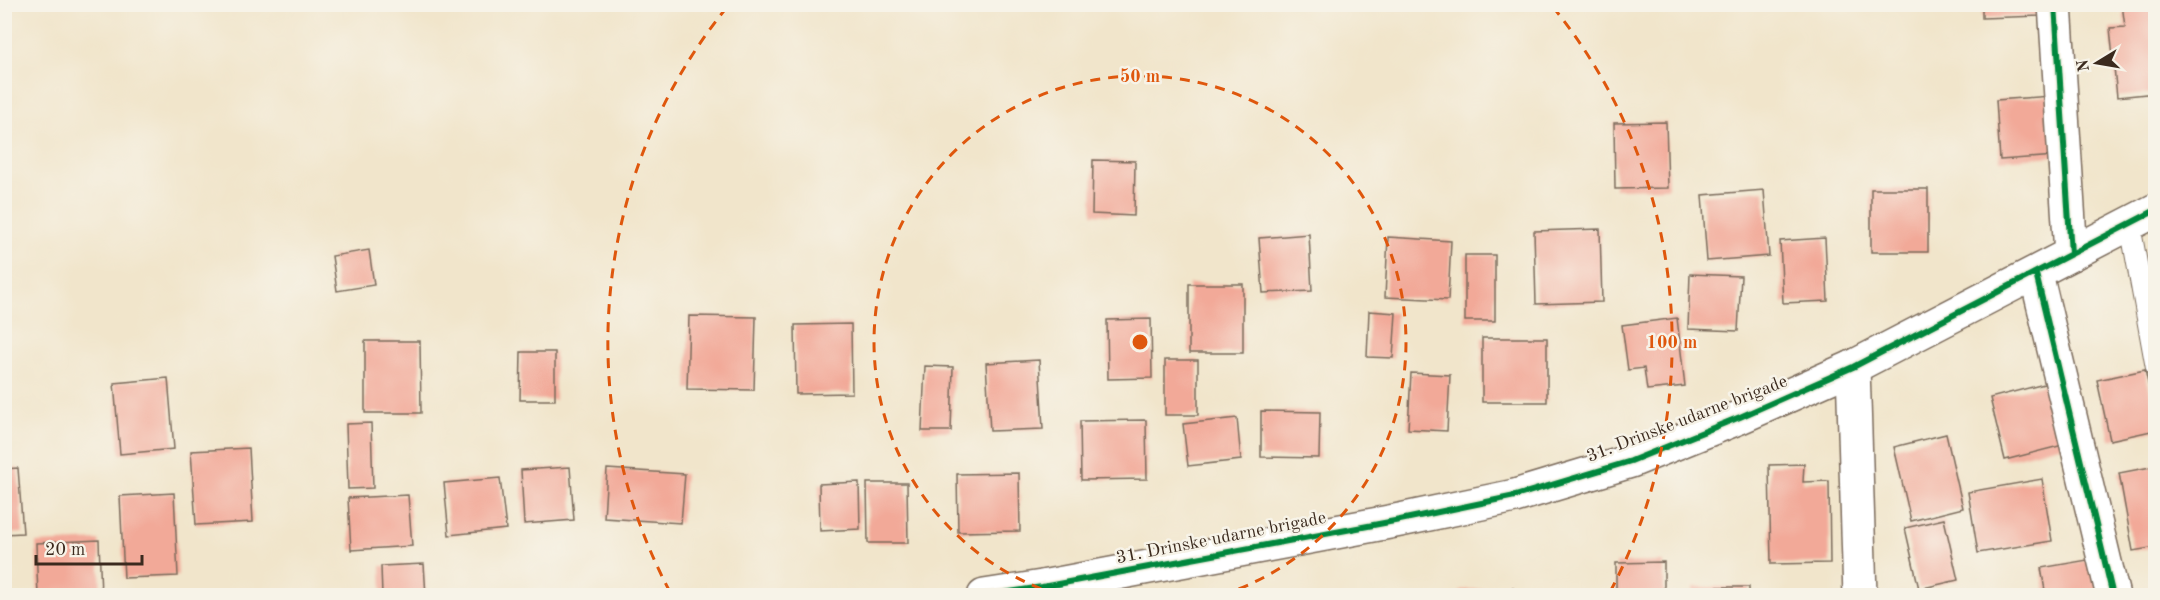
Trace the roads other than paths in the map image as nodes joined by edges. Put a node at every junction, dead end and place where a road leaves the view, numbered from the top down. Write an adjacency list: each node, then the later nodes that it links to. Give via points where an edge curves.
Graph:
1 (2055, 4): 3 (main road)
2 (2143, 218): 3 (main road, 31. Drinske udarne brigade); 6 (lane)
3 (2071, 254): 4 (main road, 31. Drinske udarne brigade)
4 (2036, 274): 5 (main road, 31. Drinske udarne brigade); 9 (main road)
5 (1853, 367): 7 (main road, 31. Drinske udarne brigade, via 1631,461 1515,496); 8 (main road)
6 (2156, 368)
7 (984, 596)
8 (1860, 596)
9 (2113, 596)

